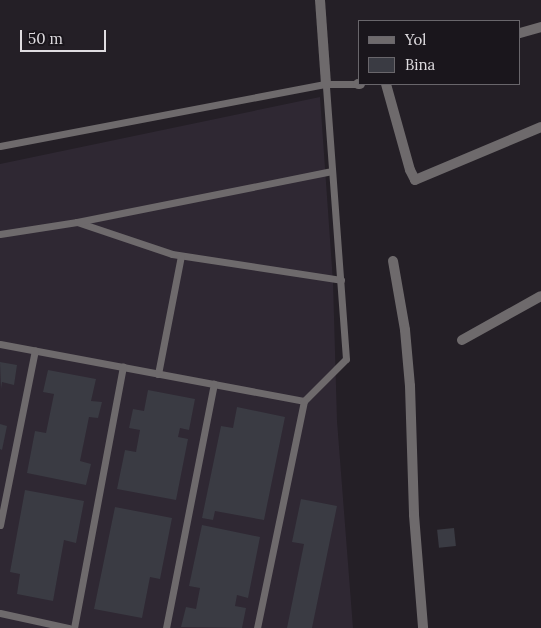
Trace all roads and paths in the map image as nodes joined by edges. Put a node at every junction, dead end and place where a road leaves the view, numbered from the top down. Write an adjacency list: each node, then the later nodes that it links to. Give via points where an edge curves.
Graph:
1 (320, 0): 4 (street)
2 (541, 27): 3 (street)
3 (521, 33)
4 (326, 84): 5 (lane); 8 (lane); 9 (lane)
5 (358, 84)
6 (386, 85): 7 (street, via 415,180)
7 (541, 127)
8 (0, 146)
9 (332, 171): 10 (lane); 14 (lane)
10 (77, 222): 11 (lane); 12 (lane)
11 (0, 234)
12 (182, 256): 14 (lane); 20 (lane)
13 (393, 261): 29 (street, via 410,386 414,515)
14 (341, 280): 22 (lane, via 346,359)
15 (541, 296): 16 (street)
16 (462, 340)
17 (0, 344): 18 (lane)
18 (35, 350): 19 (lane); 23 (lane)
19 (122, 367): 20 (lane); 26 (lane)
20 (158, 374): 21 (lane)
21 (214, 384): 22 (lane); 27 (lane)
22 (304, 401): 28 (lane)
23 (0, 525)
24 (0, 613): 25 (lane)
25 (69, 628)
26 (74, 628)
27 (166, 628)
28 (257, 628)
29 (423, 628)

